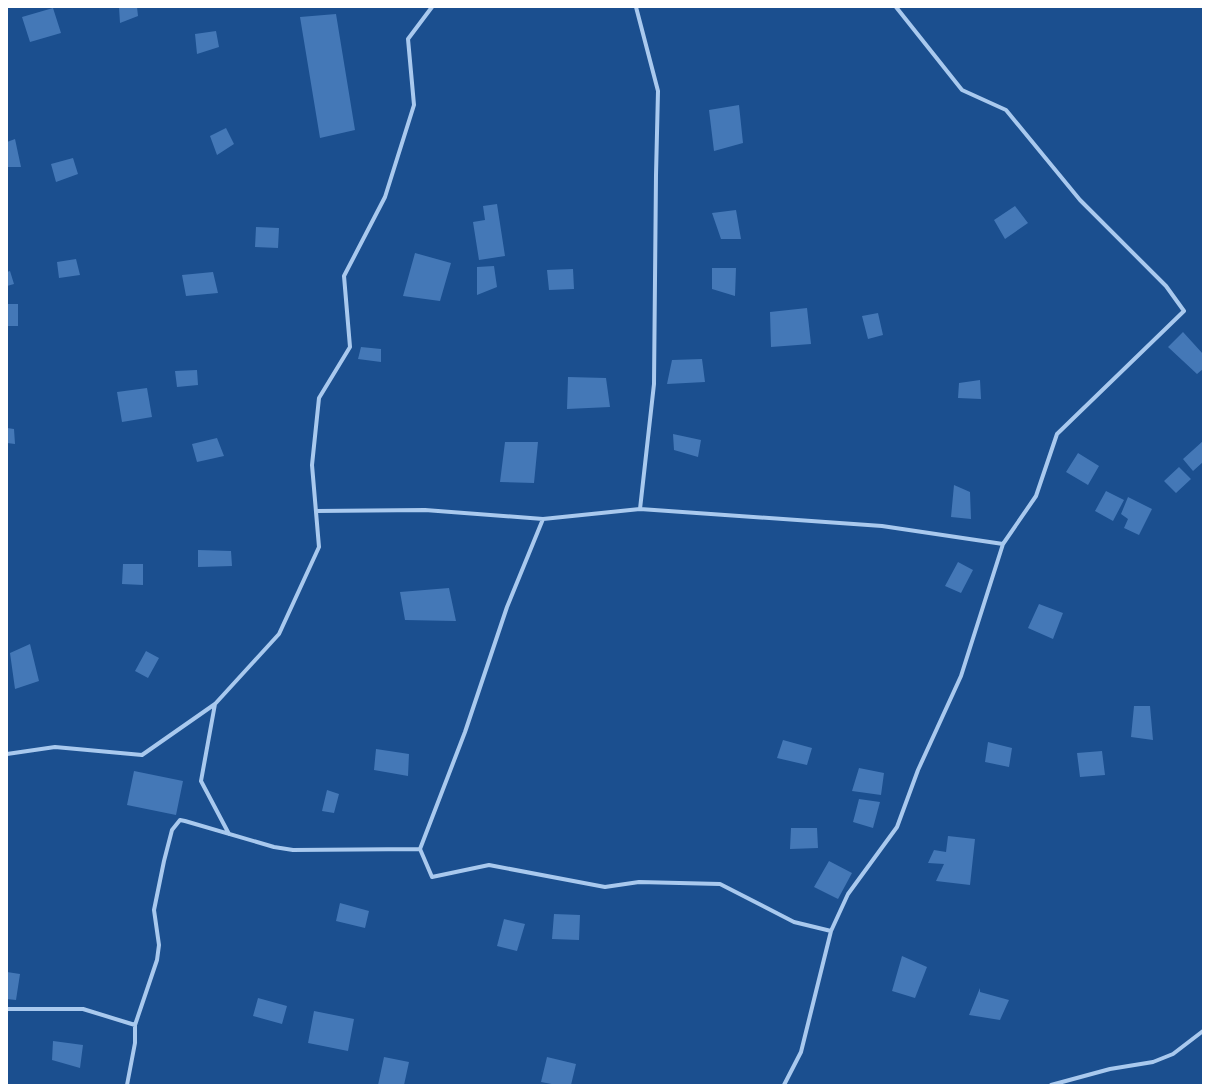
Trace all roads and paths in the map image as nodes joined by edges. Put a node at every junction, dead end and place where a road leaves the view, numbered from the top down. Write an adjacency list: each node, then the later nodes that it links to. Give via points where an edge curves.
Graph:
1 (432, 7): 5 (street, via 408,39 414,105 385,197 344,276 350,347 319,398 312,465)
2 (636, 7): 4 (street, via 658,91 654,384)
3 (896, 7): 7 (street, via 962,90 1006,110 1080,200 1166,286 1184,311 1057,434 1036,496)
4 (640, 509): 6 (street); 7 (street, via 882,526)
5 (316, 511): 6 (street, via 425,510); 8 (street, via 320,547 279,634)
6 (543, 519): 11 (street, via 506,607 465,732)
7 (1003, 544): 12 (street, via 961,676 918,770 896,827 848,894)
8 (215, 704): 9 (street, via 142,755 55,747); 10 (street, via 201,781)
9 (7, 754)
10 (229, 834): 11 (street, via 293,850); 14 (street, via 180,820 172,830 154,910 159,945 157,960)
11 (420, 849): 12 (street, via 432,877 489,865 605,887 639,882 720,884 794,922)
12 (831, 931): 17 (street, via 801,1052)
13 (7, 1009): 14 (street, via 83,1009)
14 (135, 1025): 16 (street, via 134,1050)
15 (1203, 1031): 18 (street, via 1173,1054 1153,1062 1110,1069)
16 (127, 1085)
17 (784, 1085)
18 (1051, 1085)

